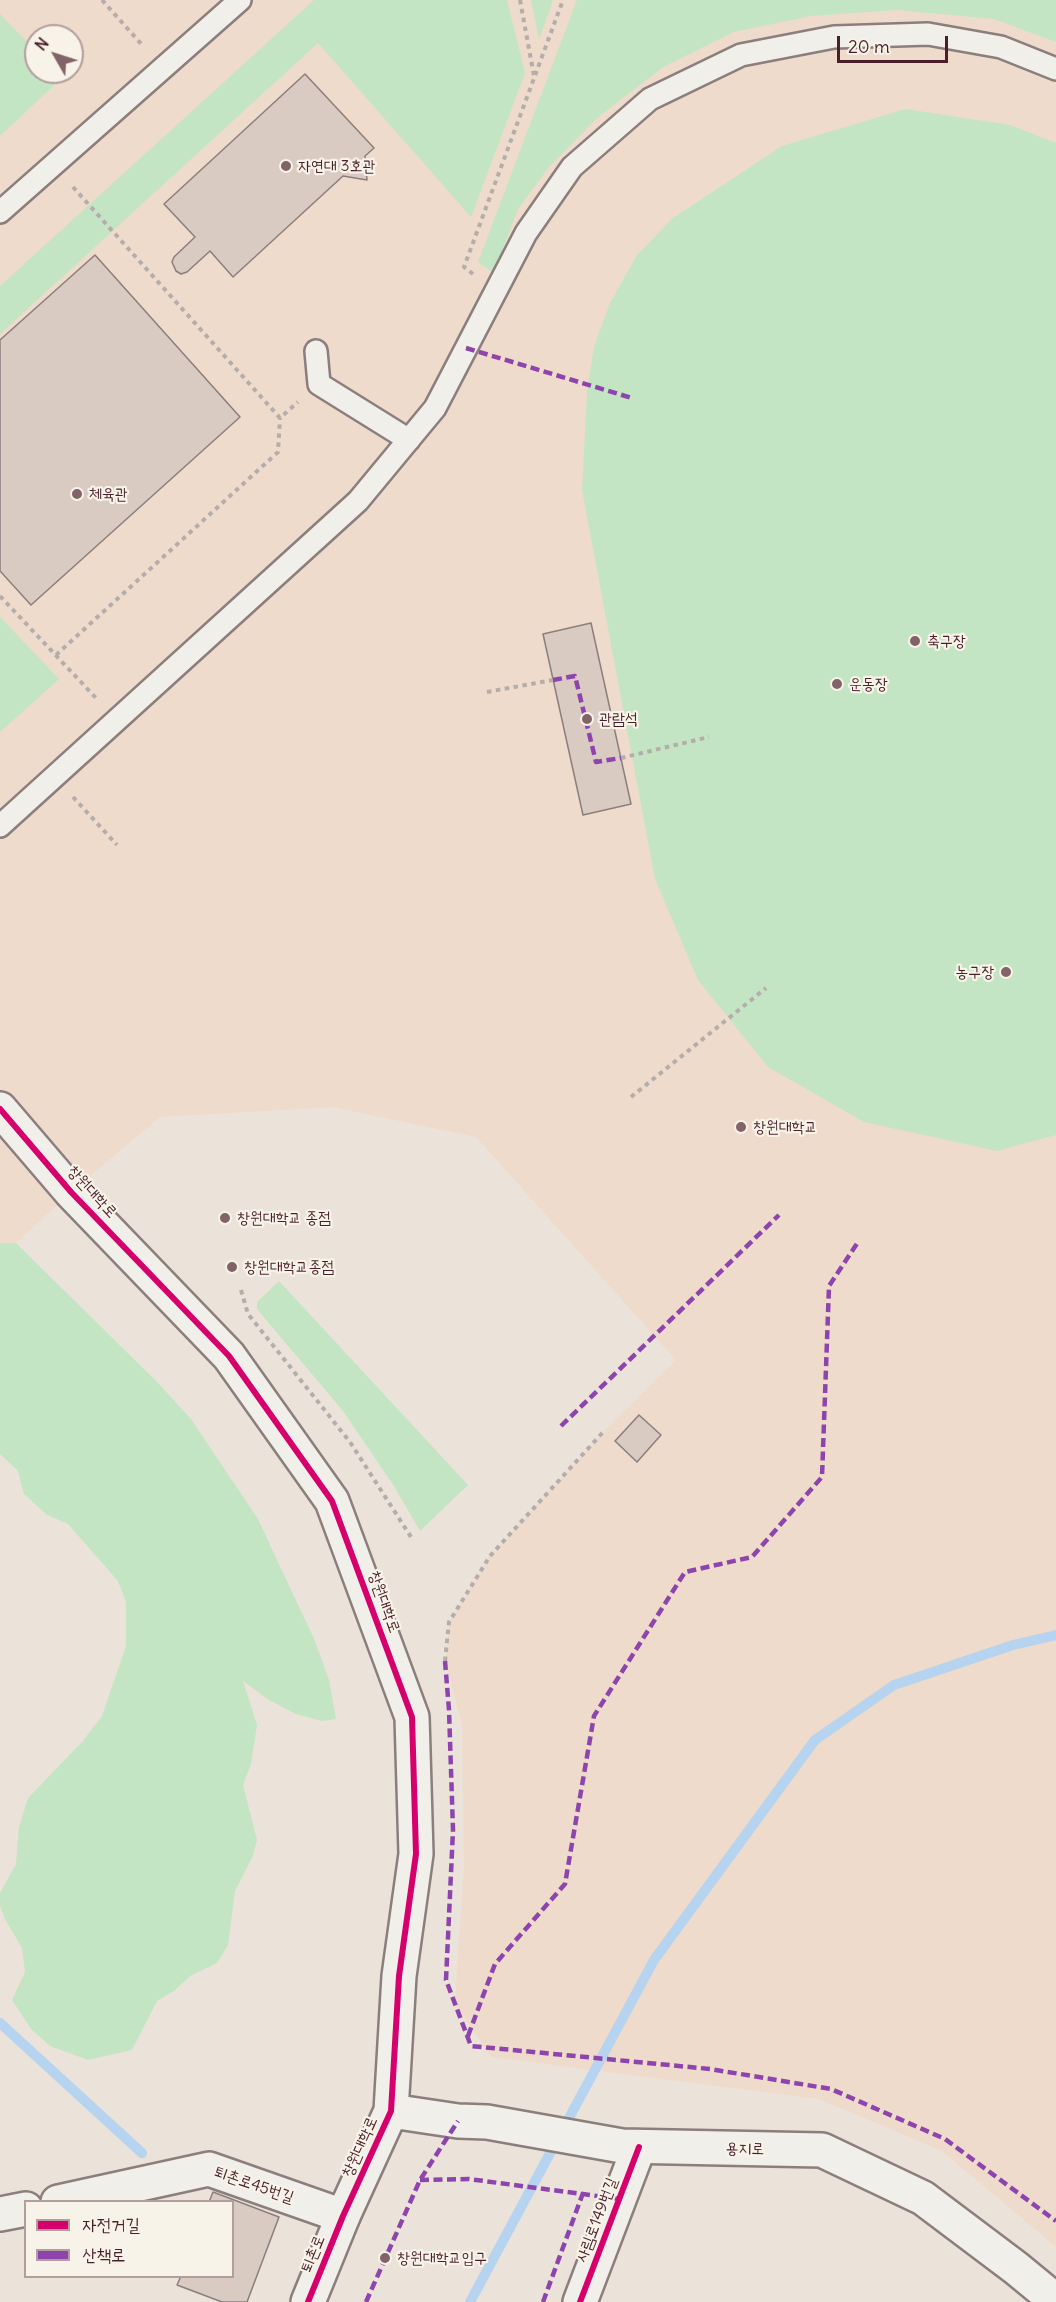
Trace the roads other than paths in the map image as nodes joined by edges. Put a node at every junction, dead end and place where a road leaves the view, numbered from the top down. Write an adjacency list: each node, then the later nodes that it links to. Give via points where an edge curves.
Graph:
1 (240, 0): 3 (lane)
2 (1056, 69): 5 (lane, via 1001,47 928,34 834,37 741,55 650,99 572,167 526,233 435,408)
3 (0, 212)
4 (316, 351): 5 (lane, via 319,384)
5 (409, 440): 6 (lane, via 358,501)
6 (0, 826)
7 (0, 1109): 8 (street, 창원대학로, via 71,1192 229,1356 332,1501 411,1717 416,1854 399,1976)
8 (390, 2111): 9 (street, 용지로, via 487,2122); 11 (street, 창원대학로)
9 (631, 2147): 12 (street, 용지로, via 822,2150 923,2198); 14 (street, 사림로149번길)
10 (67, 2200): 11 (street, 퇴촌로45번길, via 209,2169)
11 (343, 2216): 13 (street, 퇴촌로)
12 (1056, 2301)
13 (308, 2302)
14 (580, 2302)

